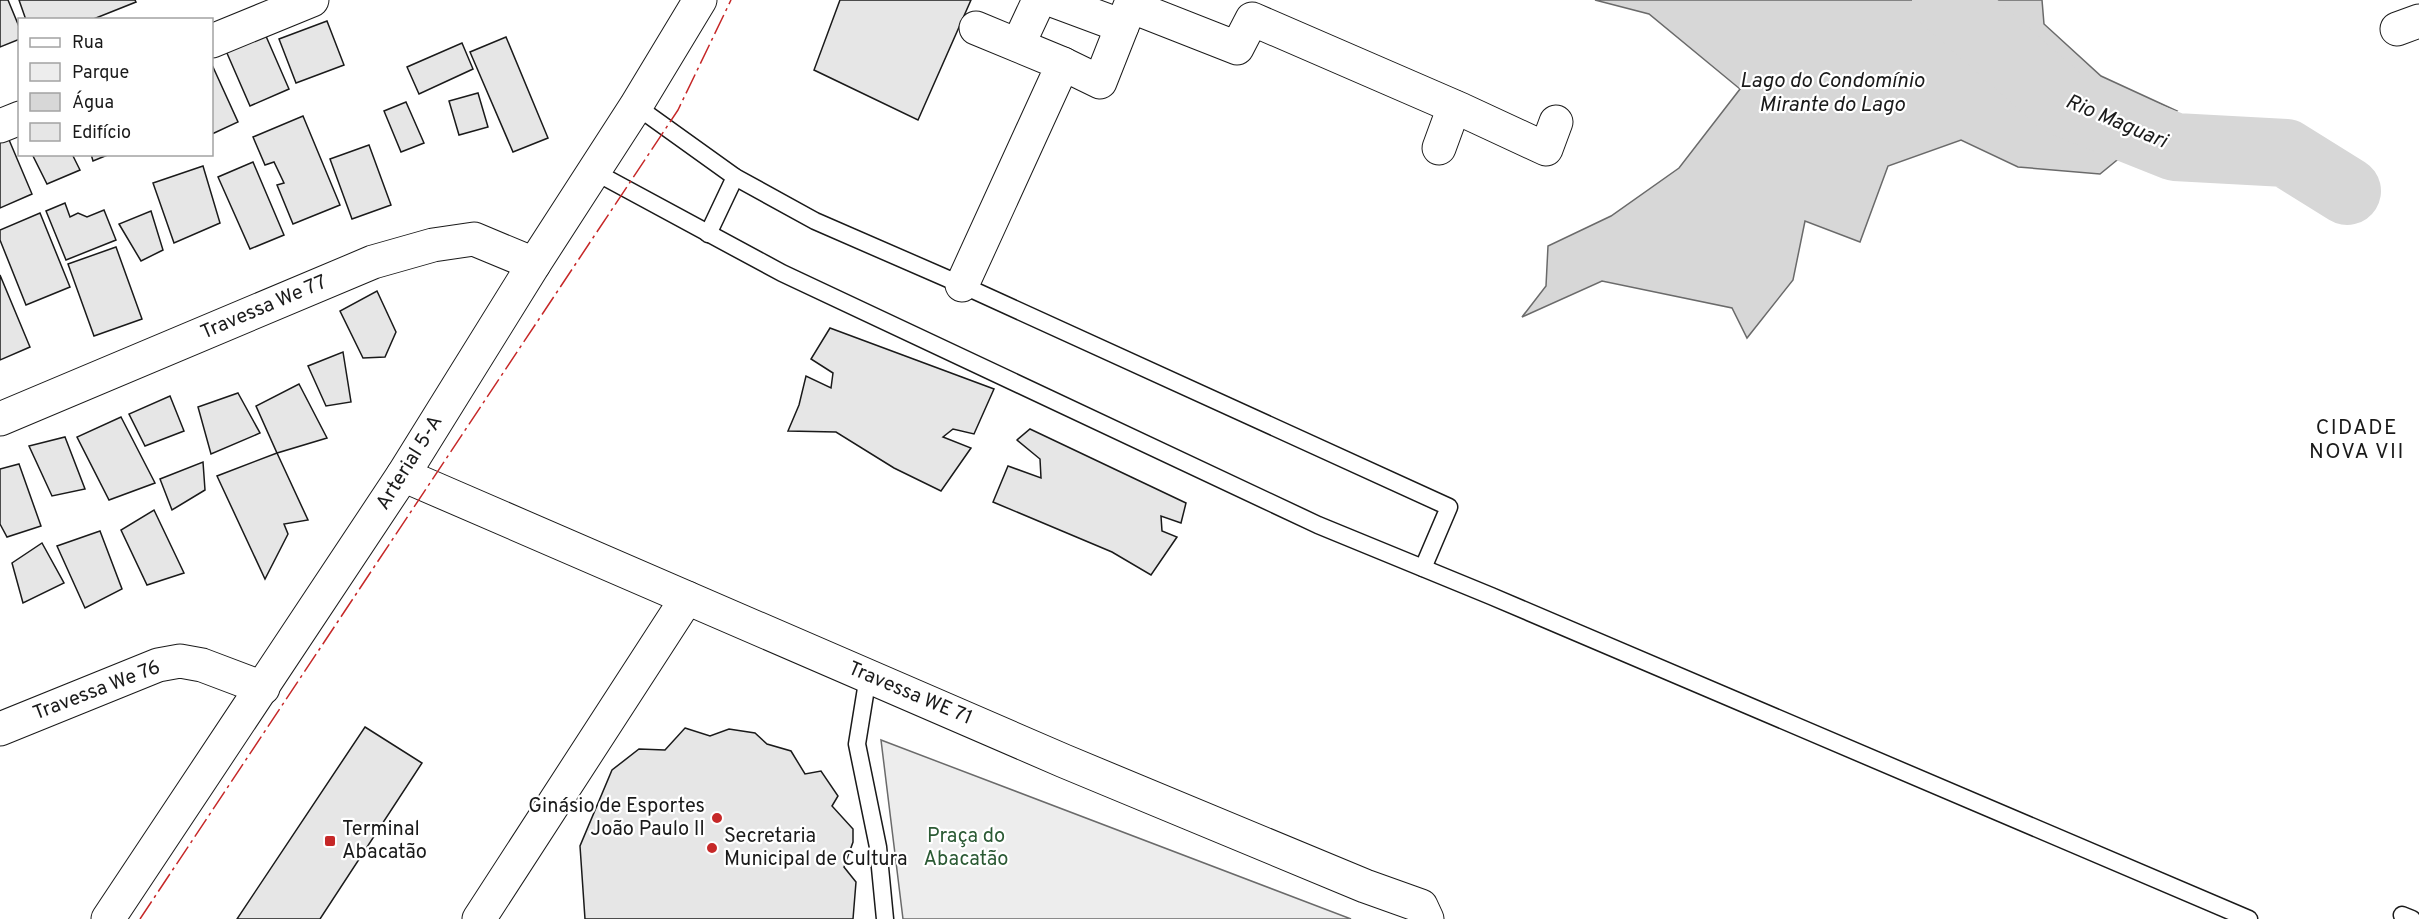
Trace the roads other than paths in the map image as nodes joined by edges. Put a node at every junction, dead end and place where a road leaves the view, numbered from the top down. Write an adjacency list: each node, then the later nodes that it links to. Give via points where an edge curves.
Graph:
1 (312, 0): 7 (street)
2 (700, 0): 10 (street, Arterial 5-A)
3 (1039, 0): 8 (street)
4 (1052, 0): 5 (street)
5 (1129, 11): 9 (street, via 1100,82); 11 (street, via 1237,48 1252,19)
6 (976, 27): 8 (street)
7 (213, 41)
8 (1018, 45): 9 (street)
9 (1063, 64): 20 (street)
10 (636, 106): 16 (street, Arterial 5-A); 17 (lane)
11 (1454, 106): 13 (street, via 1546,149); 15 (street)
12 (18, 119): 14 (street)
13 (1556, 122)
14 (0, 126)
15 (1439, 148)
16 (595, 172): 18 (lane); 19 (street, Arterial 5-A)
17 (735, 177): 18 (lane); 20 (lane, via 815,221)
18 (708, 234): 23 (lane, via 782,273 1318,525)
19 (534, 264): 21 (street, Travessa We 77, via 474,239 433,245 373,262); 22 (street, Arterial 5-A)
20 (962, 285): 23 (lane, via 1449,507)
21 (0, 419)
22 (404, 475): 24 (street, Travessa WE 71); 26 (street, Arterial 5-A)
23 (1423, 568): 32 (lane)
24 (687, 598): 25 (street, Travessa WE 71); 30 (street)
25 (868, 676): 28 (street, Travessa WE 71); 31 (lane, via 857,744 878,847)
26 (263, 688): 27 (street, Travessa We 76, via 202,664 180,661 158,665); 29 (street, Arterial 5-A)
27 (0, 729)
28 (1424, 912)
29 (108, 919)
30 (479, 919)
31 (885, 919)
32 (2249, 919)

